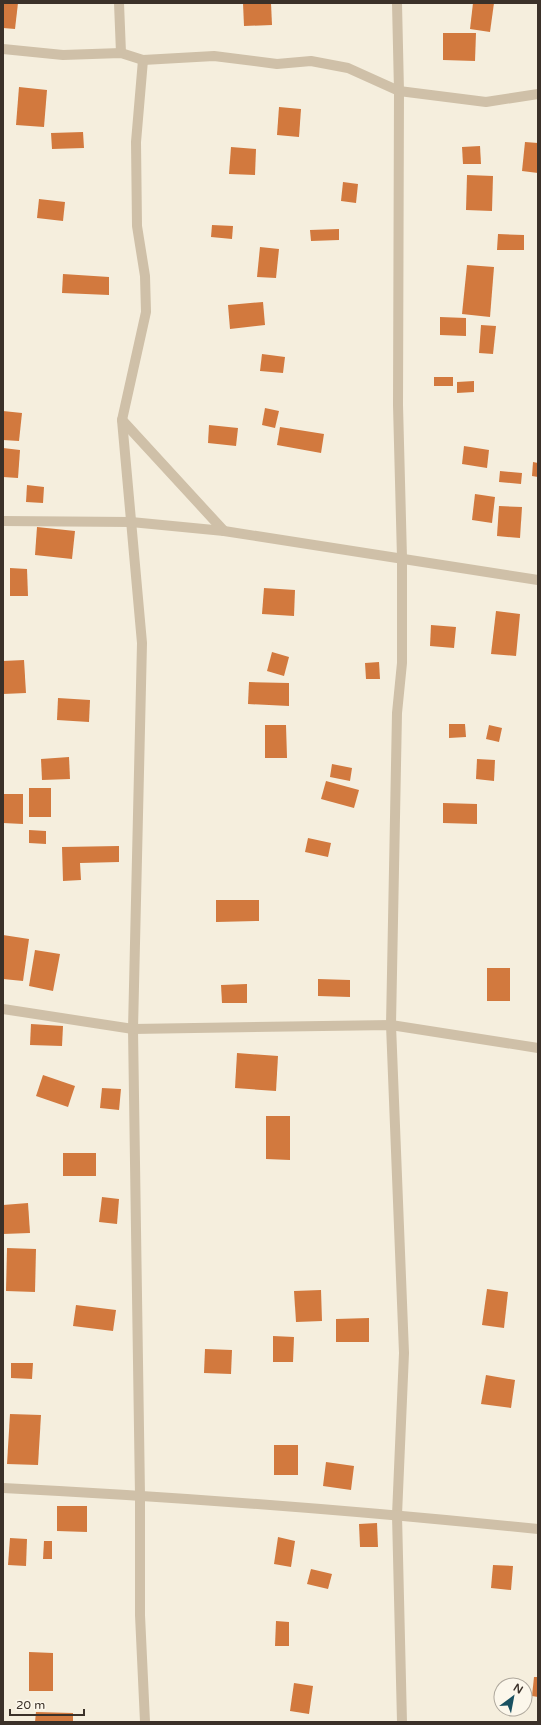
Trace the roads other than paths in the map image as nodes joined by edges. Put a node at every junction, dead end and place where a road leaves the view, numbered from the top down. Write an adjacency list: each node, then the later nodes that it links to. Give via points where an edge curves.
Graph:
1 (119, 3): 4 (street)
2 (397, 3): 6 (street)
3 (3, 50): 4 (street, via 63,55)
4 (121, 53): 5 (street)
5 (142, 60): 6 (street, via 214,56 278,64 311,61 348,68); 8 (street, via 136,142 136,226 145,276 146,312)
6 (399, 90): 7 (street, via 486,102); 12 (street, via 398,405)
7 (538, 94)
8 (122, 420): 10 (street); 11 (street)
9 (3, 521): 10 (street)
10 (131, 522): 11 (street); 16 (street, via 142,643)
11 (224, 531): 12 (street)
12 (402, 558): 13 (street); 15 (street, via 402,663 397,713)
13 (538, 580)
14 (3, 1009): 16 (street)
15 (391, 1025): 16 (street); 17 (street); 20 (street, via 404,1353)
16 (133, 1029): 19 (street)
17 (538, 1048)
18 (3, 1488): 19 (street)
19 (140, 1495): 20 (street); 22 (street, via 140,1615)
20 (397, 1515): 21 (street); 23 (street)
21 (538, 1529)
22 (145, 1722)
23 (402, 1722)

